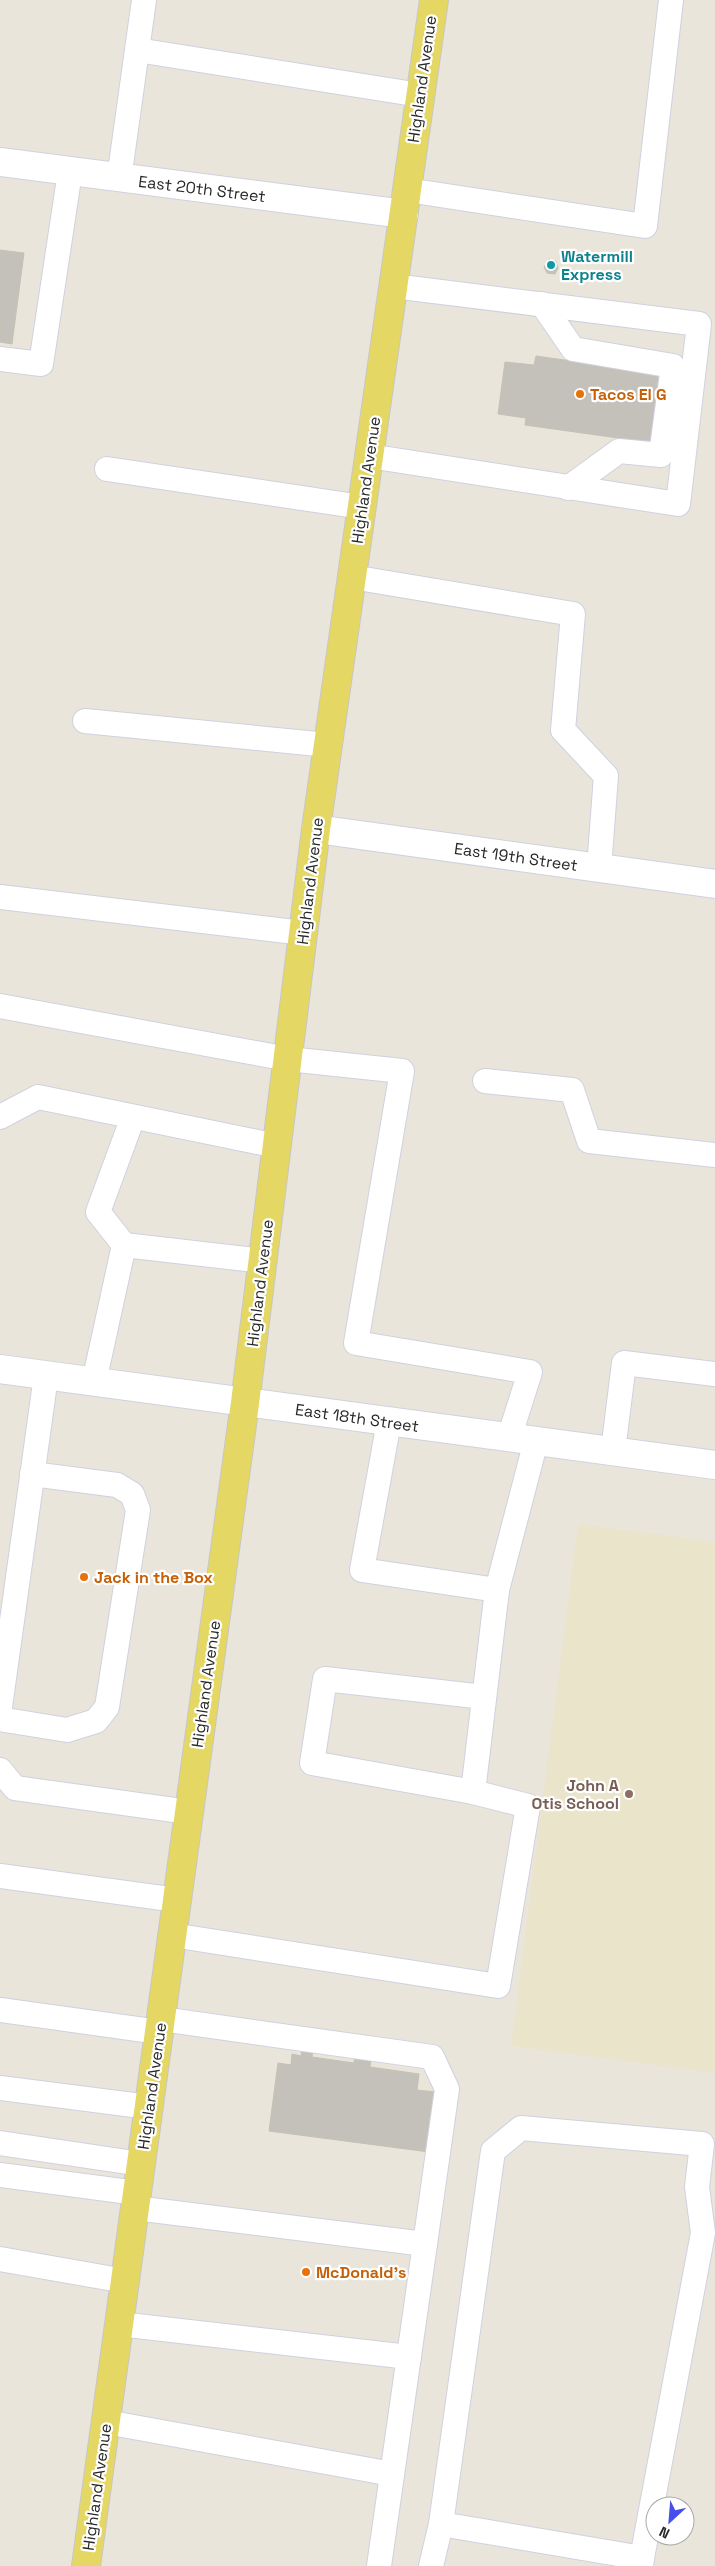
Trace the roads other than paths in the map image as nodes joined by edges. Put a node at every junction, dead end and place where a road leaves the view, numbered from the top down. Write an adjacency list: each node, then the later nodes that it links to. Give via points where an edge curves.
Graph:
1 (144, 0): 4 (lane)
2 (434, 0): 5 (main road, Highland Avenue)
3 (671, 0): 9 (lane, via 645,226)
4 (137, 50): 5 (lane); 8 (lane)
5 (420, 95): 9 (main road, Highland Avenue)
6 (0, 162): 7 (street, East 20th Street)
7 (70, 172): 8 (street, East 20th Street); 12 (lane, via 41,364)
8 (119, 179): 9 (street, East 20th Street)
9 (405, 202): 10 (main road, Highland Avenue)
10 (393, 286): 11 (lane); 13 (main road, Highland Avenue)
11 (542, 304): 15 (lane, via 573,349 673,366 661,455 618,451); 15 (lane, via 699,324 678,504)
12 (0, 359)
13 (369, 456): 15 (lane); 16 (main road, Highland Avenue)
14 (107, 469): 16 (lane)
15 (568, 488)
16 (362, 507): 17 (main road, Highland Avenue)
17 (352, 577): 19 (main road, Highland Avenue); 21 (lane, via 573,614 563,730 606,776)
18 (85, 721): 19 (lane)
19 (328, 745): 20 (main road, Highland Avenue)
20 (316, 829): 21 (street, East 19th Street); 24 (main road, Highland Avenue)
21 (599, 868): 22 (street, East 19th Street)
22 (715, 884)
23 (0, 897): 24 (lane)
24 (303, 933): 26 (main road, Highland Avenue)
25 (0, 1006): 26 (lane)
26 (288, 1059): 30 (main road, Highland Avenue); 40 (lane, via 402,1071 356,1343 530,1372)
27 (485, 1081): 31 (lane, via 572,1090 589,1141)
28 (0, 1117): 29 (lane, via 38,1096)
29 (132, 1117): 30 (lane); 32 (lane, via 98,1212)
30 (277, 1146): 33 (main road, Highland Avenue)
31 (715, 1155)
32 (124, 1245): 33 (lane); 37 (lane)
33 (263, 1261): 38 (main road, Highland Avenue)
34 (0, 1370): 36 (street, East 18th Street)
35 (715, 1374): 41 (lane, via 624,1363)
36 (46, 1376): 37 (street, East 18th Street); 43 (lane)
37 (94, 1382): 38 (street, East 18th Street)
38 (245, 1403): 39 (street, East 18th Street); 50 (main road, Highland Avenue)
39 (389, 1422): 40 (street, East 18th Street); 44 (lane, via 362,1570)
40 (523, 1440): 41 (street, East 18th Street); 44 (lane)
41 (613, 1452): 42 (street, East 18th Street)
42 (715, 1465)
43 (32, 1474): 46 (lane); 47 (lane, via 117,1485 132,1494 138,1510 107,1707 96,1721 68,1730)
44 (497, 1590): 45 (lane)
45 (484, 1697): 49 (lane); 49 (lane, via 325,1679 312,1763)
46 (0, 1707)
47 (0, 1719)
48 (0, 1770): 50 (lane, via 15,1788)
49 (473, 1792): 53 (lane, via 528,1806 498,1986)
50 (189, 1812): 52 (main road, Highland Avenue)
51 (0, 1876): 52 (lane)
52 (177, 1900): 53 (main road, Highland Avenue)
53 (172, 1935): 55 (main road, Highland Avenue)
54 (0, 2010): 55 (lane)
55 (160, 2026): 57 (main road, Highland Avenue); 63 (lane, via 432,2057 447,2089)
56 (0, 2088): 57 (lane)
57 (149, 2108): 59 (main road, Highland Avenue)
58 (0, 2143): 59 (lane)
59 (141, 2164): 61 (main road, Highland Avenue)
60 (0, 2175): 61 (lane)
61 (136, 2200): 63 (lane); 65 (main road, Highland Avenue)
62 (709, 2234): 70 (lane, via 697,2187 702,2144 522,2128 494,2151); 71 (lane)
63 (425, 2244): 67 (lane)
64 (0, 2259): 65 (lane)
65 (125, 2281): 66 (main road, Highland Avenue)
66 (119, 2324): 67 (lane); 68 (main road, Highland Avenue)
67 (409, 2357): 69 (lane)
68 (106, 2422): 69 (lane); 72 (main road, Highland Avenue)
69 (392, 2474): 73 (lane)
70 (441, 2524): 71 (lane); 74 (lane)
71 (641, 2562)
72 (86, 2566)
73 (379, 2566)
74 (432, 2566)

